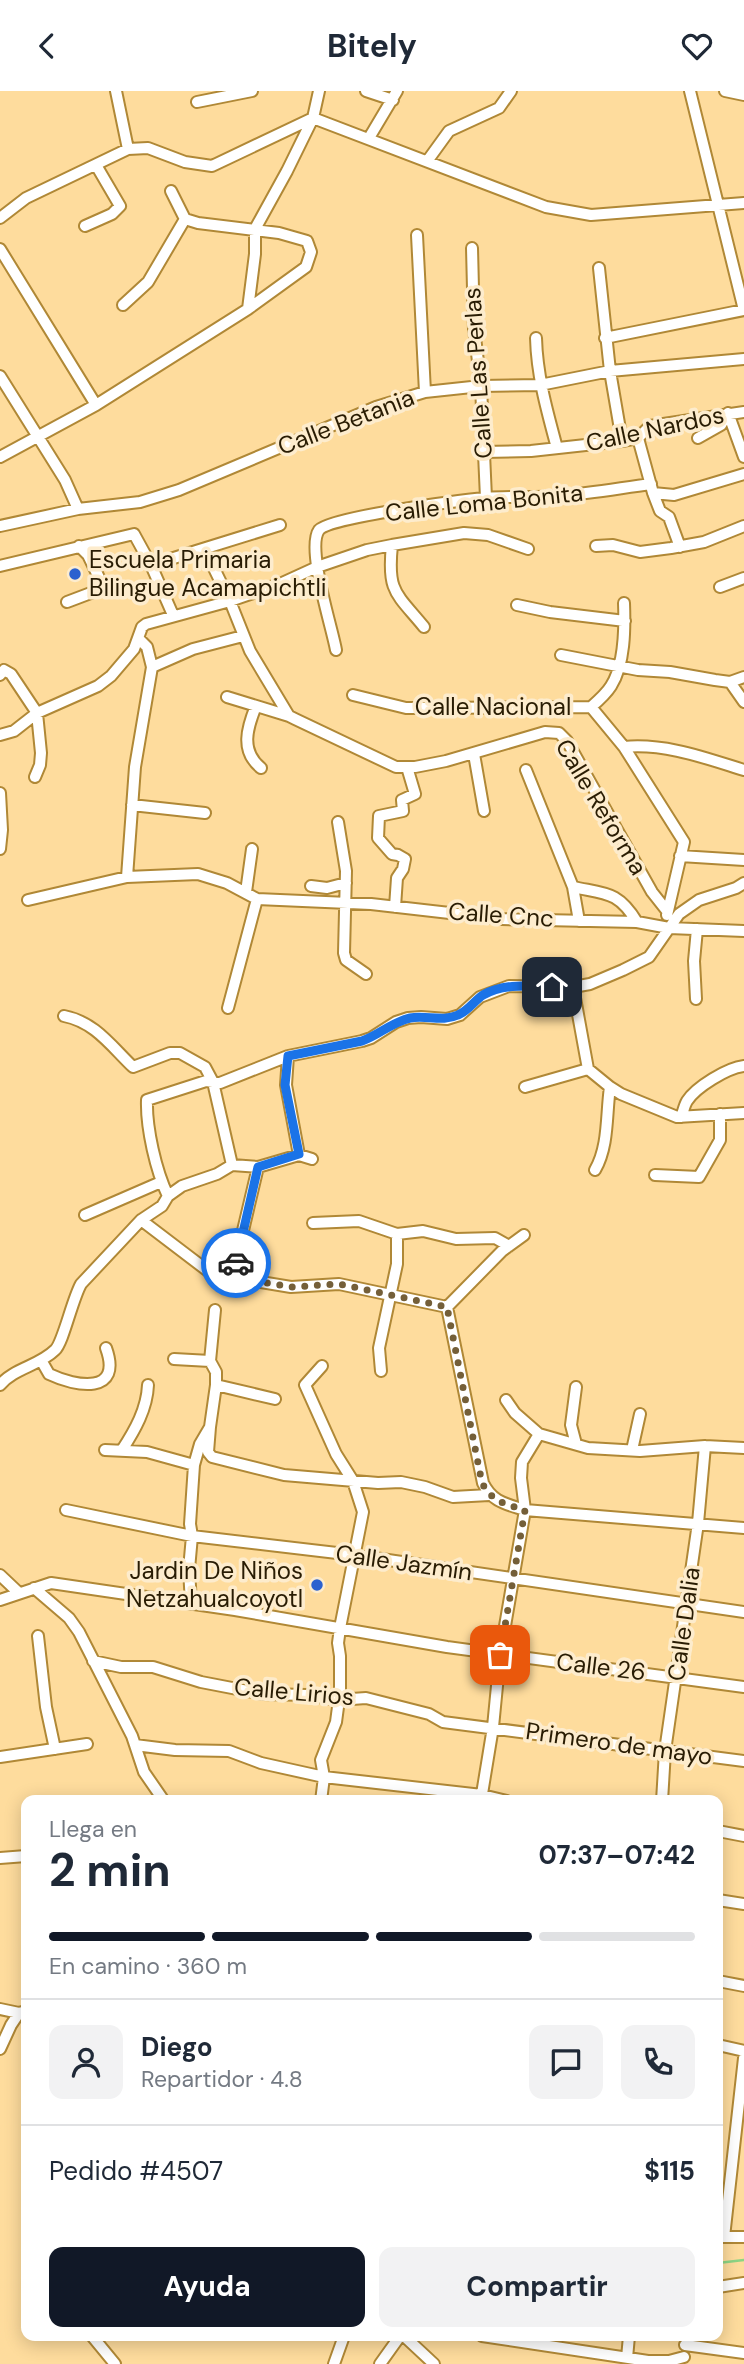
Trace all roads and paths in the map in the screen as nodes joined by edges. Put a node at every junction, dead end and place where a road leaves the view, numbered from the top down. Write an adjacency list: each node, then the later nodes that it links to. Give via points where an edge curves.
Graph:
1 (116, 91): 14 (street)
2 (251, 91): 8 (street)
3 (319, 91): 12 (street)
4 (366, 91): 10 (street)
5 (511, 91): 15 (street, via 499,108 449,131)
6 (690, 91): 20 (street)
7 (725, 91): 9 (street)
8 (217, 94): 11 (street)
9 (744, 95)
10 (395, 96): 13 (street)
11 (197, 102)
12 (313, 118): 13 (street); 14 (street, via 212,166 148,148); 24 (street)
13 (369, 138): 15 (street)
14 (128, 149): 16 (street)
15 (428, 160): 20 (street, via 546,207 591,215)
16 (96, 165): 21 (street, via 26,198); 23 (street, via 120,206)
17 (171, 191): 22 (street)
18 (744, 202): 20 (street)
19 (0, 203): 21 (street)
20 (716, 204): 31 (street)
21 (4, 216)
22 (185, 219): 24 (street); 29 (street, via 148,282)
23 (85, 226)
24 (255, 229): 30 (street); 30 (street, via 307,241 311,251 302,271)
25 (417, 235): 39 (street)
26 (471, 248): 37 (street, Calle Las Perlas)
27 (0, 249): 40 (street)
28 (599, 268): 33 (street)
29 (123, 305)
30 (248, 309): 40 (street)
31 (744, 310): 33 (street)
32 (536, 338): 38 (street)
33 (605, 338): 35 (street)
34 (744, 359): 35 (street, Calle Betania)
35 (610, 371): 38 (street, Calle Betania); 46 (street)
36 (0, 376): 43 (street)
37 (481, 386): 38 (street, Calle Betania); 39 (street, Calle Betania); 48 (street, Calle Las Perlas)
38 (540, 386): 47 (street)
39 (425, 392): 54 (street, Calle Betania, via 376,407 179,490 140,502)
40 (96, 405): 43 (street)
41 (744, 412): 42 (street, Calle Nardos)
42 (728, 413): 44 (street, Calle Nardos, via 650,426); 45 (street, via 721,425); 50 (street)
43 (38, 436): 49 (street); 54 (street)
44 (638, 438): 46 (street, Calle Nardos); 52 (street)
45 (698, 438)
46 (622, 441): 47 (street, Calle Nardos)
47 (558, 448): 48 (street, Calle Nardos)
48 (483, 452): 53 (street, Calle Las Perlas)
49 (0, 457)
50 (744, 457)
51 (744, 474): 52 (street, Calle Loma Bonita, via 674,495)
52 (652, 488): 53 (street, Calle Loma Bonita); 61 (street)
53 (486, 498): 66 (street, Calle Loma Bonita, via 353,518 320,529)
54 (78, 509): 56 (street, Calle Betania)
55 (280, 525): 63 (street)
56 (0, 526)
57 (744, 526): 61 (street)
58 (392, 545): 62 (street, via 464,533 488,535); 66 (street); 75 (street, via 392,585)
59 (79, 546): 64 (street, via 134,534); 65 (street); 70 (street, via 104,588)
60 (596, 547): 61 (street, via 614,545 640,552)
61 (680, 547)
62 (528, 549)
63 (205, 550): 64 (street); 69 (street)
64 (152, 565): 73 (street)
65 (0, 566)
66 (317, 567): 69 (street); 78 (street)
67 (744, 578): 68 (street)
68 (720, 587)
69 (230, 601): 73 (street); 76 (street)
70 (66, 602)
71 (624, 603): 74 (street)
72 (517, 605): 74 (street)
73 (173, 615): 77 (street, via 142,627)
74 (625, 621): 80 (street)
75 (424, 627)
76 (243, 636): 81 (street, via 192,649); 91 (street)
77 (139, 639): 81 (street, via 147,647); 90 (street, via 98,686)
78 (336, 650)
79 (561, 655): 80 (street)
80 (619, 665): 84 (street); 89 (street, via 610,688)
81 (152, 667): 101 (street)
82 (0, 675): 90 (street, via 4,670 11,674)
83 (744, 677): 84 (street)
84 (730, 682): 87 (street)
85 (353, 695): 89 (street, Calle Nacional, via 406,708)
86 (227, 697): 88 (street, Calle Reforma)
87 (744, 702)
88 (256, 706): 91 (street, Calle Reforma); 96 (street, via 247,745)
89 (591, 707): 93 (street)
90 (37, 713): 92 (street, via 14,731); 99 (street, via 41,753)
91 (289, 716): 95 (street, Calle Reforma, via 396,767)
92 (0, 735)
93 (624, 747): 98 (street, via 645,745); 107 (street, via 678,830 684,842)
94 (474, 754): 95 (street, Calle Reforma); 102 (street); 119 (street, Calle Reforma, via 545,732 559,733)
95 (407, 767): 118 (street, via 415,794 402,800 403,811 379,816 378,838 392,854 405,859 397,878)
96 (261, 768)
97 (526, 770): 113 (street)
98 (744, 770)
99 (35, 777)
100 (0, 793): 105 (street)
101 (132, 805): 103 (street); 109 (street)
102 (484, 811)
103 (205, 813)
104 (338, 822): 110 (street)
105 (0, 849)
106 (251, 849): 114 (street)
107 (680, 856): 108 (street); 119 (street)
108 (744, 860)
109 (127, 877): 114 (street, via 198,874); 116 (street)
110 (346, 883): 112 (street); 117 (street)
111 (744, 883): 122 (street, via 699,900)
112 (311, 886)
113 (573, 887): 120 (street); 121 (street, via 620,899)
114 (246, 892): 115 (street)
115 (257, 899): 117 (street, Calle Cnc); 128 (street)
116 (28, 900)
117 (346, 904): 118 (street, Calle Cnc); 125 (street, via 344,953 346,960)
118 (395, 907): 120 (street, Calle Cnc, via 502,919)
119 (667, 911): 122 (street)
120 (579, 921): 121 (street, Calle Cnc)
121 (638, 922): 122 (street, Calle Cnc)
122 (669, 928): 123 (street, Calle Cnc); 126 (street, via 649,957)
123 (697, 929): 124 (street, Calle Cnc); 127 (street)
124 (744, 931)
125 (366, 974)
126 (573, 987): 130 (street, via 509,986 480,997 460,1015 408,1019 362,1041); 132 (street)
127 (696, 999)
128 (228, 1008)
129 (64, 1016): 133 (street, via 97,1030 133,1067 180,1053 205,1067)
130 (288, 1056): 133 (street); 139 (street, via 285,1085)
131 (744, 1066): 138 (street, via 719,1075 695,1093)
132 (588, 1069): 134 (street); 135 (street)
133 (213, 1082): 141 (street); 145 (street, via 147,1100)
134 (524, 1087)
135 (610, 1087): 138 (street); 143 (street, via 605,1143)
136 (744, 1113): 137 (street)
137 (720, 1114): 138 (street); 144 (street, via 720,1140 699,1177)
138 (681, 1118)
139 (299, 1154): 140 (street); 142 (street)
140 (312, 1159)
141 (232, 1165): 142 (street); 146 (street)
142 (258, 1167): 153 (street)
143 (595, 1170)
144 (654, 1175)
145 (161, 1182): 146 (street); 147 (street)
146 (168, 1196): 148 (street)
147 (85, 1215)
148 (141, 1220): 153 (street, via 208,1271); 159 (street, via 81,1284 58,1349)
149 (313, 1223): 150 (street, via 359,1221)
150 (397, 1234): 152 (street, via 423,1231 456,1239 495,1238); 154 (street)
151 (524, 1235): 152 (street)
152 (509, 1246): 155 (street)
153 (232, 1277): 154 (street, via 291,1287 339,1284)
154 (390, 1294): 155 (street); 162 (street, via 379,1349)
155 (447, 1307): 180 (street, via 482,1483)
156 (215, 1310): 160 (street)
157 (106, 1348): 159 (street, via 112,1366 104,1380 93,1385 49,1374)
158 (174, 1359): 160 (street)
159 (41, 1360): 163 (street)
160 (210, 1361): 165 (street)
161 (322, 1366): 179 (street, via 305,1385)
162 (381, 1371)
163 (0, 1385)
164 (148, 1385): 176 (street, via 141,1416)
165 (216, 1385): 167 (street); 170 (street)
166 (576, 1387): 172 (street, via 571,1425)
167 (275, 1399)
168 (506, 1400): 171 (street)
169 (639, 1414): 177 (street)
170 (210, 1427): 178 (street); 179 (street, via 208,1452 212,1457 284,1475)
171 (539, 1434): 172 (street); 182 (street, via 522,1462)
172 (576, 1444): 177 (street)
173 (705, 1446): 174 (street); 177 (street); 183 (street, Calle Dalia)
174 (744, 1448)
175 (105, 1450): 176 (street)
176 (122, 1450): 178 (street)
177 (632, 1450)
178 (194, 1465): 185 (street)
179 (353, 1481): 180 (street, via 401,1482 453,1497); 186 (street, via 363,1512)
180 (489, 1495): 182 (street)
181 (66, 1510): 185 (street, Calle Jazmín)
182 (525, 1510): 183 (street); 188 (street)
183 (698, 1523): 184 (street); 193 (street, Calle Dalia)
184 (744, 1528)
185 (192, 1536): 186 (street, Calle Jazmín); 192 (street)
186 (354, 1555): 188 (street, Calle Jazmín); 195 (street)
187 (0, 1575): 190 (street)
188 (515, 1579): 193 (street, Calle Jazmín); 197 (street)
189 (34, 1588): 190 (street, Calle 26); 192 (street, Calle 26, via 51,1583); 198 (street, via 74,1625)
190 (19, 1593): 191 (street, Calle 26)
191 (0, 1600)
192 (191, 1604): 195 (street, Calle 26)
193 (685, 1604): 194 (street, Calle Jazmín); 199 (street, Calle Dalia)
194 (744, 1612)
195 (340, 1628): 197 (street, Calle 26); 201 (street)
196 (38, 1636): 205 (street)
197 (500, 1655): 199 (street, Calle 26); 202 (street)
198 (93, 1661): 201 (street, Calle Lirios, via 153,1667 262,1694); 204 (street)
199 (677, 1677): 200 (street, Calle 26); 206 (street, Calle Dalia)
200 (744, 1687)
201 (338, 1700): 202 (street, Calle Lirios, via 366,1698 443,1721); 209 (street, via 321,1760)
202 (493, 1727): 206 (street, Primero de mayo); 213 (street)
203 (87, 1744): 205 (street)
204 (135, 1745): 209 (street, via 229,1751); 210 (street, via 144,1772)
205 (55, 1748): 207 (street)
206 (665, 1751): 208 (street, Primero de mayo); 214 (street, Calle Dalia)
207 (0, 1757)
208 (744, 1761)
209 (324, 1777): 211 (street); 212 (street)
210 (160, 1795)
211 (322, 1795)
212 (459, 1795)
213 (482, 1795)
214 (662, 1795)
215 (723, 1832): 216 (street)
216 (744, 1836)
217 (21, 1856): 218 (street)
218 (0, 1858)
219 (723, 1902): 220 (street)
220 (744, 1904)
221 (723, 1982): 222 (street)
222 (744, 1986)
223 (0, 2009): 224 (street)
224 (21, 2012)
225 (21, 2014): 227 (street)
226 (723, 2046): 228 (street)
227 (0, 2049)
228 (744, 2051)
229 (744, 2058): 230 (street)
230 (723, 2221)
231 (723, 2237): 232 (street)
232 (744, 2237)
233 (744, 2283): 234 (street)
234 (723, 2286)
235 (96, 2341): 246 (street)
236 (342, 2341): 247 (street)
237 (398, 2341): 248 (street)
238 (408, 2341): 243 (street)
239 (515, 2341): 244 (street)
240 (628, 2341): 244 (street)
241 (683, 2341): 242 (street); 245 (street)
242 (744, 2353)
243 (424, 2356): 249 (street); 250 (street)
244 (626, 2358): 245 (street)
245 (684, 2360)
246 (115, 2364)
247 (334, 2364)
248 (380, 2364)
249 (415, 2364)
250 (434, 2364)

